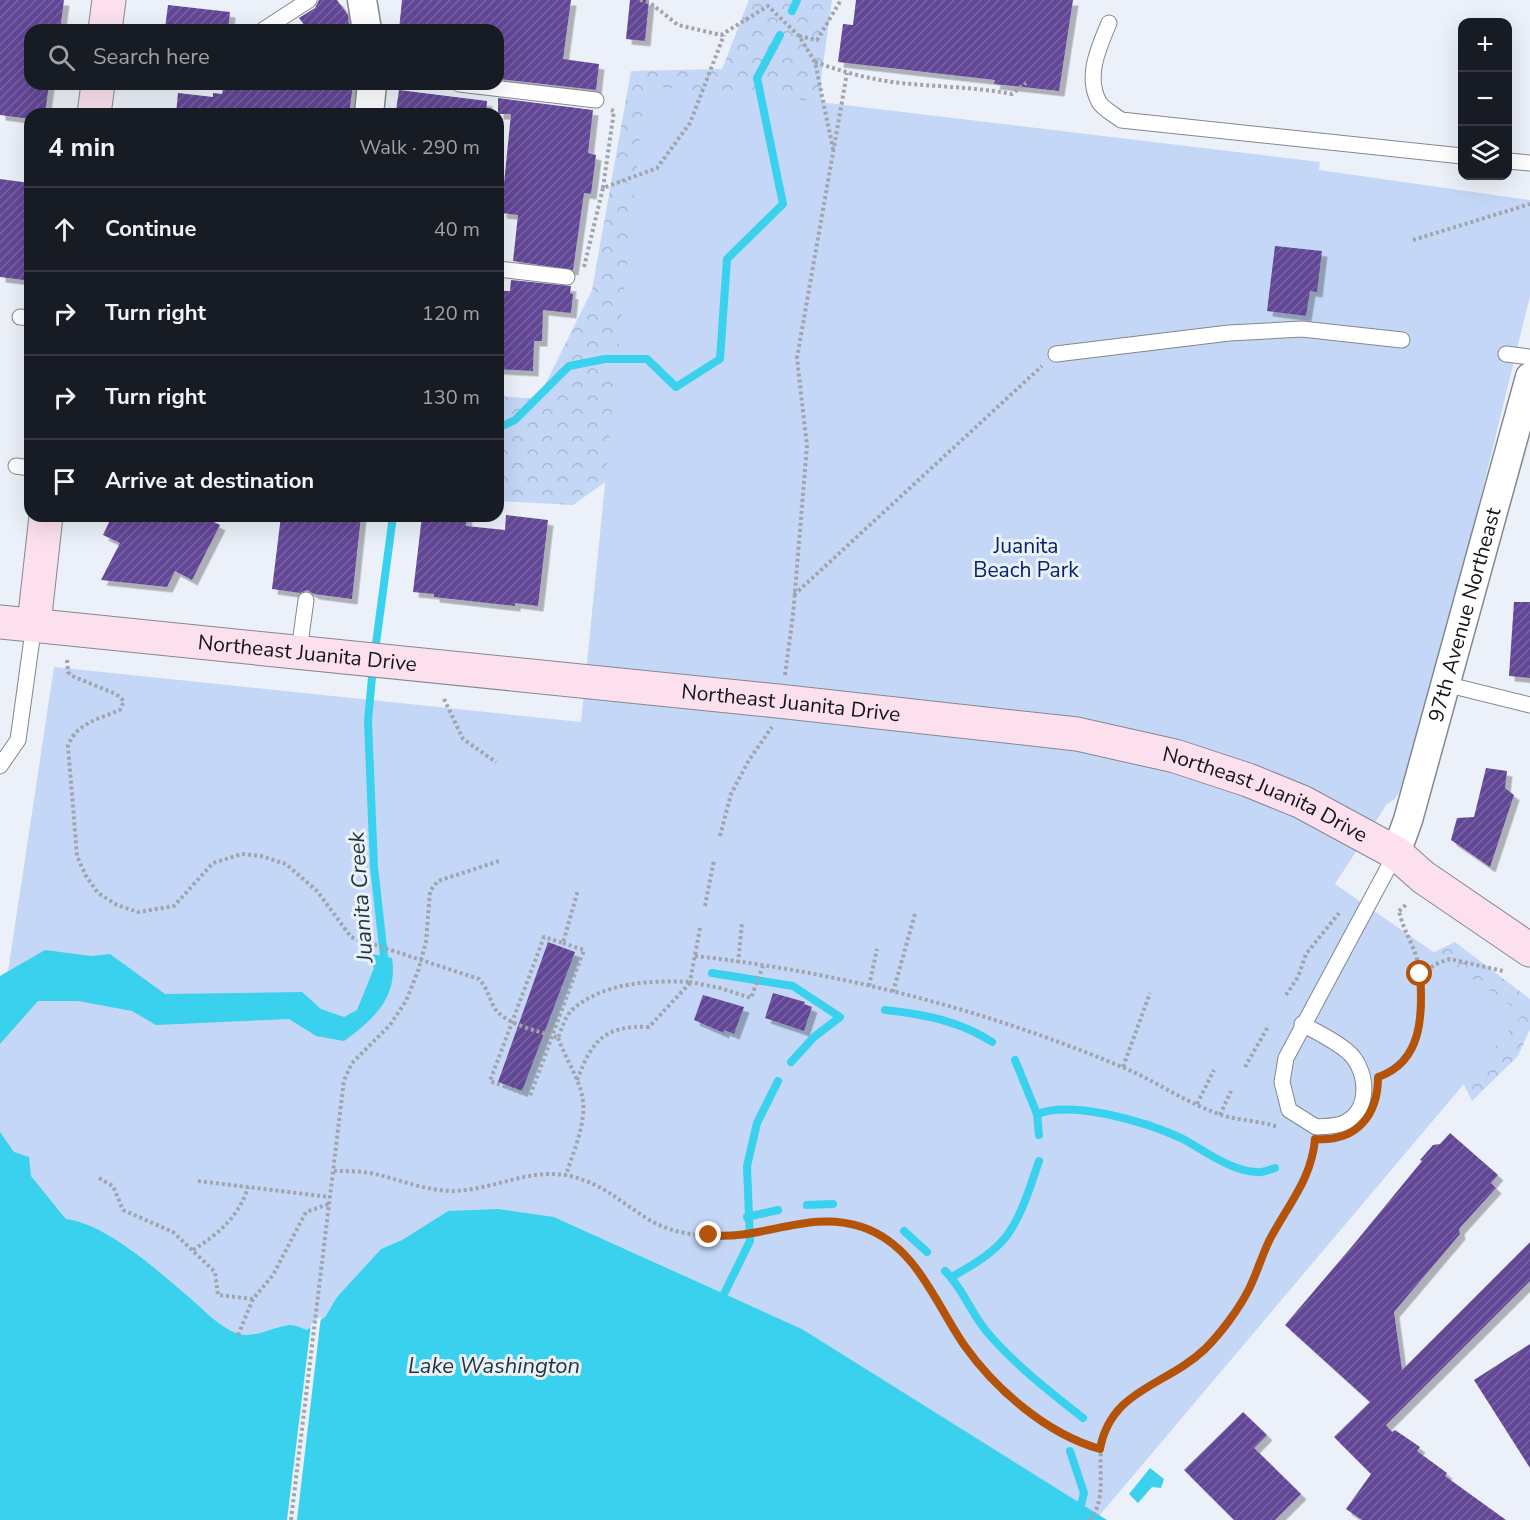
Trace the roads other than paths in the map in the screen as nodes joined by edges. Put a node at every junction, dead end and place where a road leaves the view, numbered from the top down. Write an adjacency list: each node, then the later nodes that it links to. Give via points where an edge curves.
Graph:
1 (109, 0): 5 (main road)
2 (309, 0): 6 (lane)
3 (362, 0): 7 (street)
4 (1109, 23): 14 (lane, via 1095,55 1095,86 1100,103 1121,120)
5 (106, 24)
6 (272, 24)
7 (366, 24)
8 (504, 89): 11 (lane)
9 (97, 90): 12 (main road)
10 (371, 90): 13 (street)
11 (596, 100)
12 (95, 108)
13 (370, 108)
14 (1458, 156)
15 (1512, 161): 16 (lane)
16 (1530, 163)
17 (504, 270): 18 (lane)
18 (567, 277)
19 (1402, 340): 20 (lane, via 1302,329 1229,333)
20 (1056, 354)
21 (1506, 354): 22 (lane)
22 (1530, 357)
23 (1530, 377): 29 (street, 97th Avenue Northeast, via 1454,625)
24 (45, 522): 27 (main road)
25 (306, 600): 28 (lane)
26 (0, 622): 27 (main road, Northeast Juanita Drive)
27 (34, 624): 28 (main road, Northeast Juanita Drive); 31 (lane, via 18,740)
28 (298, 651): 32 (main road, Northeast Juanita Drive, via 1077,734 1175,756 1248,780 1302,802)
29 (1445, 684): 30 (lane); 32 (street, 97th Avenue Northeast)
30 (1530, 705)
31 (0, 766)
32 (1396, 853): 33 (main road, Northeast Juanita Drive, via 1423,877); 34 (lane)
33 (1530, 950)
34 (1302, 1024): 34 (lane, via 1286,1058 1282,1082 1289,1110 1316,1127 1345,1123 1356,1113 1364,1090 1364,1074 1347,1051)

